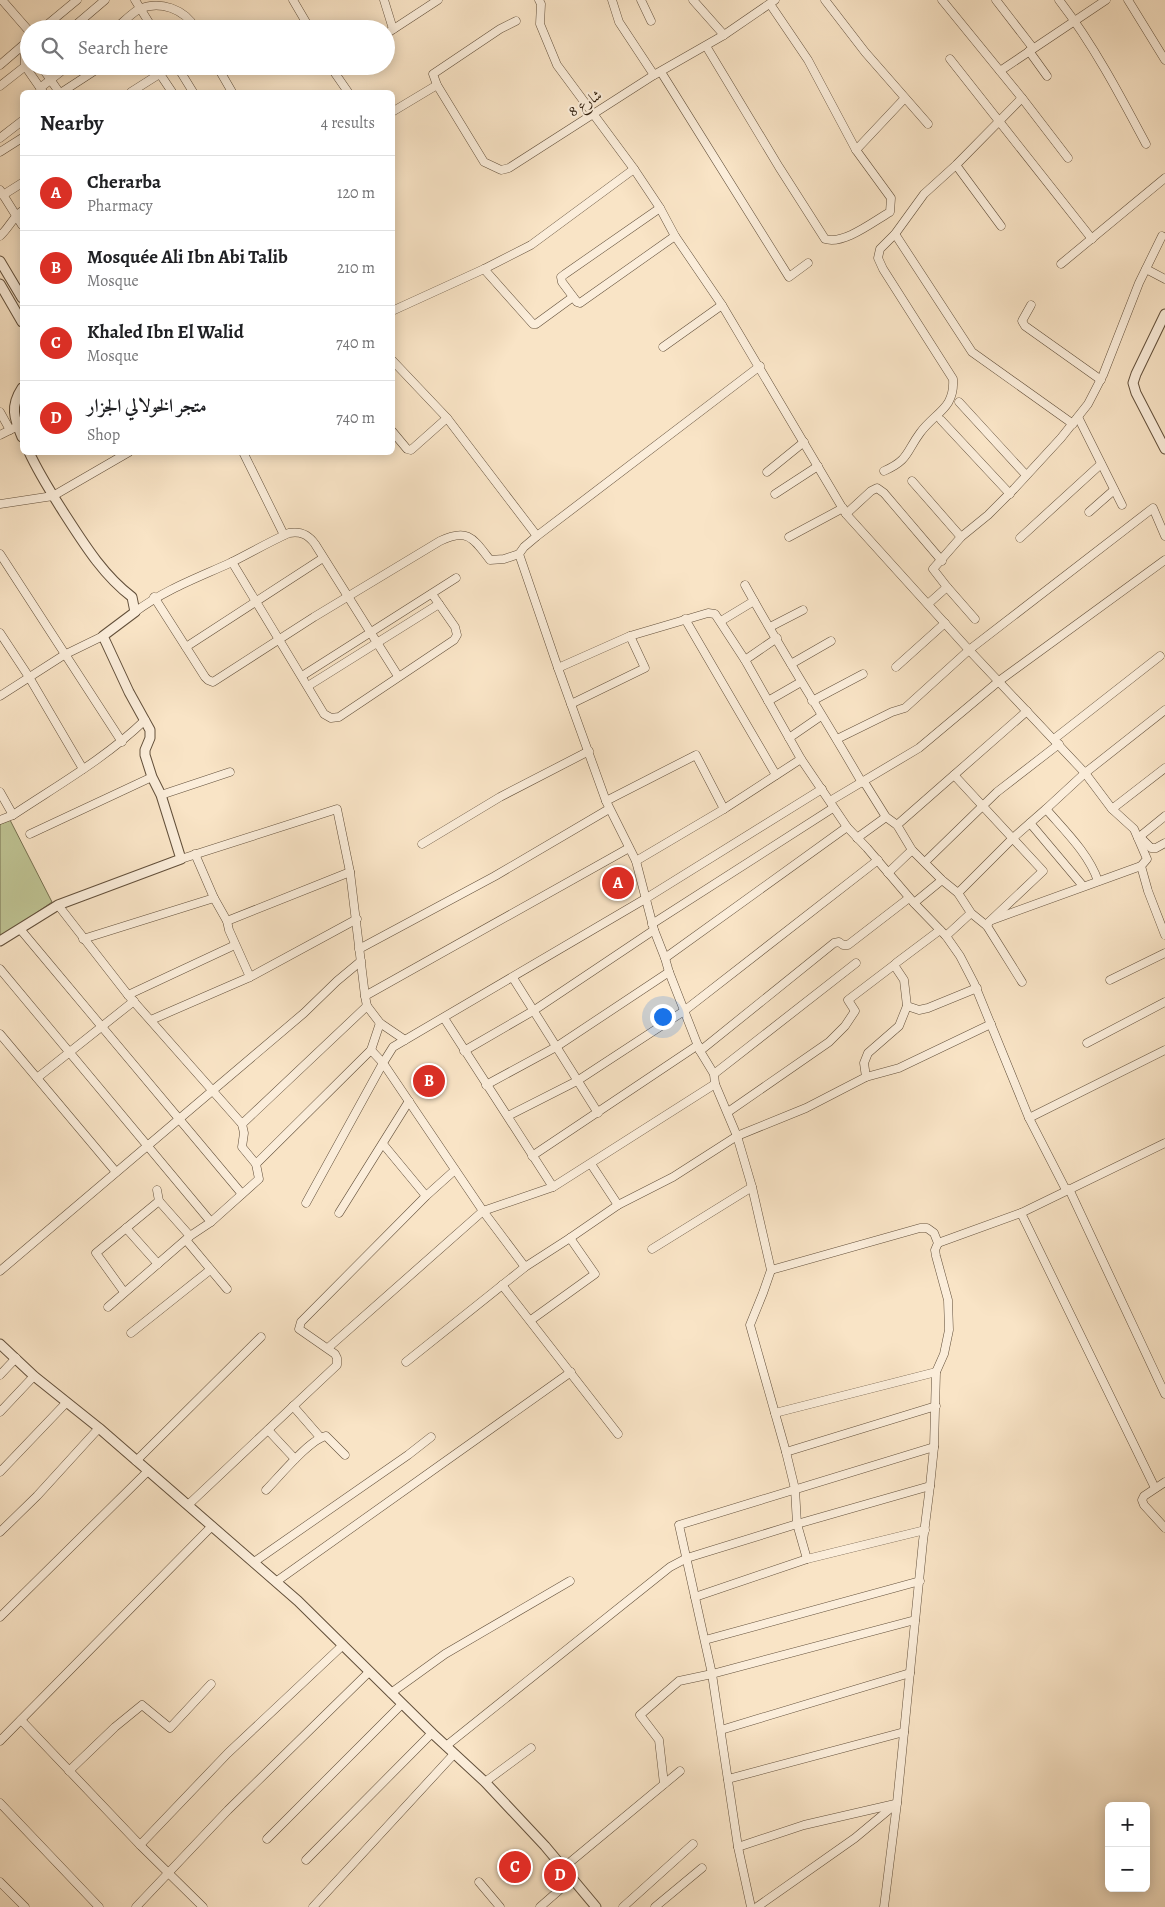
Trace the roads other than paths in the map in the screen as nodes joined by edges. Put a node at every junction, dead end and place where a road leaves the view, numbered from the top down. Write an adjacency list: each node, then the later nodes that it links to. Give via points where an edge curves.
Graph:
1 (77, 0): 22 (street)
2 (105, 0): 23 (street)
3 (135, 0): 19 (street)
4 (293, 0): 27 (street)
5 (384, 0): 28 (street)
6 (438, 0): 32 (street)
7 (539, 0): 67 (street, via 540,24 558,65)
8 (612, 0): 42 (street, via 619,22)
9 (641, 0): 31 (street)
10 (693, 0): 33 (street)
11 (825, 0): 65 (street)
12 (942, 0): 41 (street)
13 (996, 0): 35 (street)
14 (1059, 0): 29 (street)
15 (1106, 0): 29 (street)
16 (1128, 0): 38 (street)
17 (772, 2): 33 (street, شارع 8); 74 (street, via 808,60)
18 (5, 3): 20 (street); 21 (street)
19 (140, 8): 24 (street); 25 (street); 26 (street, via 159,3 182,11)
20 (0, 13)
21 (20, 20)
22 (53, 20)
23 (82, 20)
24 (126, 20)
25 (147, 20)
26 (189, 20)
27 (305, 20)
28 (388, 20)
29 (1074, 20): 35 (street); 73 (street)
30 (516, 21): 54 (street, via 434,72)
31 (651, 21)
32 (395, 28)
33 (724, 35): 34 (street, شارع 8)
34 (706, 46): 42 (street, شارع 8); 74 (street, via 818,230 832,241 850,236 890,212 890,198)
35 (1031, 49): 41 (street); 52 (street)
36 (20, 50): 39 (street)
37 (950, 59): 68 (street)
38 (1165, 60)
39 (0, 65)
40 (20, 70): 55 (street)
41 (1000, 71): 64 (street)
42 (657, 74): 67 (street, شارع 8); 91 (street, via 790,277)
43 (33, 75): 56 (street)
44 (47, 75): 53 (street)
45 (57, 75): 53 (street)
46 (87, 75): 58 (street)
47 (158, 75): 59 (street)
48 (161, 75): 60 (street)
49 (183, 75): 61 (street)
50 (222, 75): 62 (street)
51 (337, 75): 63 (street)
52 (1047, 76)
53 (51, 80): 56 (street); 57 (street)
54 (437, 85): 66 (street); 67 (street, شارع 8, via 484,162 501,170 509,168)
55 (0, 86)
56 (42, 90)
57 (58, 90)
58 (63, 90)
59 (134, 90)
60 (171, 90)
61 (192, 90)
62 (231, 90)
63 (347, 90)
64 (1022, 98): 68 (street); 76 (street)
65 (904, 99): 70 (street); 74 (street)
66 (395, 110)
67 (593, 113): 78 (street)
68 (998, 120): 77 (street); 89 (street)
69 (20, 123): 71 (street)
70 (928, 124)
71 (0, 138)
72 (20, 139): 75 (street)
73 (1146, 144)
74 (856, 150)
75 (0, 152)
76 (1068, 158)
77 (956, 165): 84 (street); 85 (street, via 924,194)
78 (634, 169): 82 (street); 93 (street, via 531,245)
79 (1165, 178): 89 (street)
80 (20, 184): 81 (street)
81 (2, 192): 83 (street)
82 (660, 208): 87 (street); 98 (street, via 561,277)
83 (19, 213): 86 (street)
84 (1001, 226)
85 (895, 234): 114 (street, via 972,352); 125 (street, via 880,250 878,258 953,379 954,392 947,405 920,432 908,454 897,465)
86 (0, 236)
87 (675, 236): 98 (street, via 587,299 580,303); 99 (street)
88 (1162, 236): 94 (street)
89 (1092, 238): 92 (street)
90 (0, 262): 97 (street)
91 (808, 263)
92 (1061, 264)
93 (484, 269): 98 (street, via 533,324); 101 (street)
94 (1146, 269): 95 (street); 107 (street)
95 (1165, 279)
96 (0, 284): 103 (street)
97 (20, 295)
98 (573, 297)
99 (722, 305): 104 (street); 106 (street)
100 (1031, 305): 107 (street, via 1022,320 1025,326)
101 (395, 310)
102 (1165, 316): 119 (street, via 1133,383)
103 (20, 319)
104 (663, 347)
105 (395, 363): 112 (street)
106 (760, 366): 118 (street); 139 (street)
107 (1101, 380): 111 (street)
108 (20, 392): 115 (street, via 14,402)
109 (959, 402): 127 (street)
110 (0, 412): 115 (street)
111 (1078, 417): 114 (street); 123 (street)
112 (447, 418): 117 (street, via 411,450); 139 (street)
113 (941, 420): 131 (street)
114 (1072, 424): 127 (street)
115 (17, 425): 116 (street)
116 (0, 434)
117 (395, 435)
118 (804, 442): 124 (street); 126 (street)
119 (1165, 449)
120 (31, 455): 132 (street)
121 (125, 455): 132 (street)
122 (244, 455): 138 (street)
123 (1101, 464): 129 (street); 142 (street)
124 (818, 466): 130 (street); 135 (street)
125 (884, 471)
126 (767, 472)
127 (1026, 475): 131 (street)
128 (912, 480): 141 (street)
129 (1114, 490): 134 (street); 136 (street)
130 (775, 494)
131 (1010, 494): 141 (street)
132 (53, 496): 133 (street); 161 (street, via 94,558 112,581 132,597)
133 (0, 504)
134 (1122, 505)
135 (845, 511): 140 (street); 147 (street, via 877,488 884,492); 159 (street)
136 (1089, 512)
137 (1165, 533): 176 (street, via 1153,508)
138 (284, 535): 145 (street, via 299,532 308,536); 148 (street)
139 (538, 536): 144 (street)
140 (789, 537)
141 (961, 537): 147 (street)
142 (1020, 538)
143 (0, 554): 149 (street)
144 (519, 554): 154 (street, via 490,560 466,535 454,534); 182 (street)
145 (324, 558): 154 (street); 157 (street)
146 (1165, 560): 187 (street)
147 (942, 561): 152 (street, via 933,569)
148 (232, 562): 155 (street); 157 (street)
149 (3, 566): 177 (street)
150 (456, 578): 153 (street)
151 (745, 585): 156 (street)
152 (947, 588): 159 (street); 163 (street)
153 (432, 594): 158 (street); 168 (street)
154 (348, 596): 168 (street); 172 (street)
155 (154, 597): 161 (street); 175 (street)
156 (754, 601): 164 (street); 166 (street)
157 (256, 602): 172 (street); 175 (street)
158 (439, 604): 174 (street); 185 (street, via 456,627 455,638)
159 (928, 604): 165 (street)
160 (803, 610): 166 (street)
161 (134, 612): 169 (street)
162 (685, 619): 164 (street, via 708,613 715,614); 170 (street); 208 (street)
163 (975, 619)
164 (721, 621): 179 (street)
165 (945, 623): 176 (street); 181 (street)
166 (770, 627): 171 (street)
167 (0, 633): 186 (street)
168 (371, 633): 174 (street); 184 (street)
169 (103, 636): 177 (street); 197 (street)
170 (630, 636): 182 (street); 193 (street, via 644,668)
171 (777, 638): 179 (street); 180 (street)
172 (279, 639): 175 (street, via 213,682 206,679); 184 (street)
173 (831, 641): 180 (street)
174 (377, 642): 185 (street); 189 (street)
175 (186, 647)
176 (969, 650): 187 (street); 199 (street, via 905,708)
177 (64, 655): 186 (street); 200 (street)
178 (1160, 656): 201 (street)
179 (745, 660): 191 (street)
180 (791, 664): 188 (street)
181 (896, 667)
182 (558, 668): 193 (street)
183 (863, 674): 192 (street)
184 (302, 676): 189 (street)
185 (398, 676): 189 (street, via 334,718 324,714)
186 (29, 677): 190 (street); 205 (street)
187 (999, 681): 195 (street); 211 (street, via 919,748)
188 (801, 682): 191 (street); 192 (street)
189 (308, 686)
190 (0, 696)
191 (768, 701): 198 (street)
192 (812, 701): 196 (street)
193 (571, 704): 202 (street)
194 (1165, 710): 207 (street)
195 (1027, 711): 201 (street); 209 (street)
196 (821, 716): 198 (street); 199 (street)
197 (145, 720): 200 (street); 210 (street, via 151,734 145,750)
198 (789, 738): 203 (street)
199 (837, 739): 211 (street)
200 (122, 742): 205 (street)
201 (1057, 742): 207 (street); 217 (street)
202 (589, 751): 216 (street); 233 (street, via 500,797)
203 (801, 759): 208 (street); 212 (street)
204 (1165, 768): 219 (street)
205 (83, 769): 221 (street)
206 (230, 772): 214 (street)
207 (1085, 773): 219 (street); 220 (street)
208 (776, 775): 218 (street)
209 (954, 775): 217 (street); 226 (street)
210 (152, 777): 214 (street); 228 (street)
211 (861, 781): 215 (street); 222 (street)
212 (822, 788): 215 (street); 249 (street)
213 (0, 792): 221 (street)
214 (161, 795): 237 (street)
215 (832, 804): 227 (street); 256 (street)
216 (608, 805): 218 (street, via 696,754); 234 (street); 264 (street, via 495,876)
217 (983, 806): 231 (street); 240 (street)
218 (724, 809): 239 (street)
219 (1112, 809): 229 (street)
220 (1046, 810): 225 (street); 245 (street, via 1073,841)
221 (13, 815): 224 (street)
222 (886, 816): 226 (street); 230 (street)
223 (1165, 816): 229 (street)
224 (0, 820)
225 (1030, 823): 231 (street); 246 (street)
226 (897, 825): 235 (street)
227 (847, 827): 230 (street); 266 (street)
228 (30, 834)
229 (1139, 837): 232 (street, via 1151,848); 241 (street, via 1147,859)
230 (857, 838): 238 (street)
231 (1013, 838): 247 (street); 255 (street, via 1043,870)
232 (1165, 843)
233 (422, 844)
234 (629, 848): 239 (street); 277 (street)
235 (912, 850): 240 (street); 243 (street)
236 (195, 854): 237 (street); 242 (street, via 337,809); 248 (street)
237 (181, 858): 251 (street)
238 (878, 860): 243 (street); 283 (street)
239 (636, 861): 249 (street)
240 (925, 862): 244 (street)
241 (1141, 866): 245 (street); 259 (street)
242 (350, 872): 253 (street); 254 (street)
243 (888, 873): 250 (street)
244 (942, 880): 247 (street); 250 (street)
245 (1098, 881): 246 (street)
246 (1083, 886): 255 (street)
247 (958, 893): 252 (street)
248 (214, 898): 254 (street); 261 (street)
249 (646, 900): 256 (street); 273 (street)
250 (911, 901): 258 (street); 293 (street, via 848,945 834,943)
251 (58, 905): 257 (street); 261 (street)
252 (971, 912): 255 (street); 260 (street)
253 (357, 919): 264 (street); 272 (street)
254 (227, 921): 263 (street)
255 (988, 924): 275 (street)
256 (653, 927): 266 (street); 282 (street)
257 (20, 929): 262 (street); 288 (street)
258 (940, 930): 260 (street); 269 (street)
259 (1165, 935)
260 (946, 936): 276 (street)
261 (83, 938): 278 (street)
262 (0, 941)
263 (236, 945): 272 (street); 278 (street)
264 (359, 949): 267 (street)
265 (1165, 954): 274 (street)
266 (665, 958): 271 (street)
267 (361, 961): 277 (street); 305 (street)
268 (856, 963): 299 (street)
269 (896, 963)
270 (0, 969): 297 (street)
271 (669, 972): 283 (street); 292 (street)
272 (250, 977): 285 (street)
273 (513, 978): 282 (street); 284 (street)
274 (1110, 980)
275 (1022, 982)
276 (976, 988): 281 (street, via 928,1008 919,1010); 287 (street)
277 (365, 996): 280 (street)
278 (131, 998): 285 (street); 288 (street)
279 (1165, 1002): 291 (street)
280 (367, 1006): 286 (street); 312 (street)
281 (907, 1006): 301 (street, via 899,1026 868,1053 864,1063); 307 (street, via 904,980 894,965 848,1000 854,1011 829,1042)
282 (533, 1011): 292 (street); 296 (street)
283 (684, 1011): 293 (street); 302 (street)
284 (444, 1018): 290 (street); 296 (street)
285 (151, 1020): 305 (street)
286 (380, 1023): 290 (street); 294 (street)
287 (991, 1024): 301 (street, via 899,1068); 311 (street)
288 (102, 1026): 297 (street); 310 (street)
289 (0, 1034): 300 (street)
290 (405, 1040): 298 (street, via 393,1047)
291 (1087, 1043)
292 (556, 1047): 302 (street); 304 (street)
293 (699, 1048): 299 (street); 308 (street)
294 (371, 1050): 298 (street); 318 (street)
295 (1165, 1050): 311 (street)
296 (464, 1051): 304 (street)
297 (70, 1053): 300 (street); 315 (street)
298 (383, 1063): 306 (street); 329 (street)
299 (714, 1074): 303 (street)
300 (37, 1078): 321 (street)
301 (866, 1078): 313 (street, via 806,1108)
302 (578, 1080): 308 (street); 309 (street)
303 (716, 1084): 307 (street); 319 (street)
304 (486, 1085): 309 (street)
305 (212, 1091): 310 (street); 312 (street)
306 (408, 1101): 316 (street); 320 (street)
307 (728, 1112): 313 (street)
308 (598, 1113): 317 (street)
309 (508, 1116): 317 (street)
310 (179, 1118): 315 (street); 326 (street)
311 (1029, 1118): 324 (street)
312 (242, 1124): 318 (street, via 242,1147)
313 (737, 1136): 323 (street); 330 (street, via 673,1177)
314 (1165, 1143): 324 (street)
315 (147, 1144): 321 (street); 334 (street)
316 (383, 1144): 327 (street); 332 (street)
317 (532, 1156): 322 (street)
318 (256, 1164): 326 (street, via 259,1180)
319 (591, 1164): 322 (street); 330 (street)
320 (455, 1170): 327 (street); 331 (street)
321 (116, 1172): 344 (street)
322 (553, 1187): 331 (street)
323 (752, 1187): 339 (street); 343 (street)
324 (1068, 1189): 333 (street); 360 (street)
325 (157, 1190): 328 (street)
326 (242, 1194): 334 (street)
327 (426, 1196): 353 (street, via 302,1322 299,1329)
328 (159, 1201): 335 (street); 336 (street)
329 (306, 1203)
330 (618, 1205): 337 (street)
331 (483, 1210): 341 (street); 353 (street)
332 (339, 1213)
333 (1022, 1213): 338 (street); 380 (street)
334 (212, 1222): 336 (street)
335 (126, 1228): 340 (street); 347 (street, via 96,1253)
336 (188, 1238): 340 (street); 342 (street)
337 (570, 1238): 341 (street); 349 (street, via 595,1274)
338 (938, 1242): 343 (street, via 927,1228 920,1228); 357 (street, via 935,1250 949,1310 944,1354)
339 (652, 1249)
340 (158, 1264): 347 (street)
341 (525, 1267): 345 (street)
342 (210, 1270): 346 (street); 350 (street)
343 (771, 1270): 365 (street, via 750,1325)
344 (0, 1271)
345 (502, 1285): 349 (street); 355 (street)
346 (227, 1290)
347 (124, 1292): 348 (street)
348 (108, 1307)
349 (531, 1320): 356 (street)
350 (131, 1333)
351 (261, 1337): 375 (street)
352 (0, 1344): 354 (street)
353 (328, 1348): 362 (street, via 337,1358 337,1365)
354 (16, 1358): 358 (street); 359 (street)
355 (406, 1362)
356 (571, 1372): 368 (street); 392 (street)
357 (936, 1372): 363 (street); 365 (street)
358 (0, 1375)
359 (34, 1376): 361 (street); 364 (street)
360 (1165, 1394)
361 (66, 1403): 366 (street); 377 (street)
362 (293, 1406): 367 (street); 369 (street)
363 (936, 1406): 371 (street); 372 (street)
364 (0, 1412)
365 (775, 1413): 372 (street)
366 (99, 1428): 375 (street); 388 (street)
367 (268, 1430): 374 (street); 383 (street)
368 (618, 1434)
369 (320, 1437): 373 (street, via 326,1436); 374 (street)
370 (432, 1437): 391 (street)
371 (934, 1447): 379 (street); 381 (street)
372 (786, 1452): 381 (street)
373 (345, 1455)
374 (295, 1459): 382 (street)
375 (136, 1461): 376 (street)
376 (148, 1471): 383 (street); 396 (street)
377 (0, 1472)
378 (1165, 1482): 380 (street)
379 (930, 1486): 384 (street); 387 (street)
380 (1155, 1488): 386 (street, via 1142,1500)
381 (795, 1489): 384 (street); 389 (street, via 679,1526)
382 (266, 1490)
383 (188, 1505): 385 (street)
384 (797, 1524): 389 (street); 390 (street)
385 (212, 1526): 391 (street); 406 (street)
386 (1165, 1528)
387 (925, 1530): 390 (street); 394 (street)
388 (0, 1532)
389 (687, 1558): 395 (street); 411 (street, via 670,1568)
390 (806, 1559): 395 (street)
391 (254, 1562): 392 (street)
392 (277, 1581): 399 (street)
393 (570, 1581): 404 (street, via 445,1654)
394 (920, 1582): 397 (street); 398 (street)
395 (695, 1596): 398 (street)
396 (0, 1617)
397 (915, 1620): 401 (street); 402 (street)
398 (705, 1640): 402 (street)
399 (343, 1645): 400 (street); 423 (street, via 228,1754)
400 (369, 1672): 404 (street); 428 (street)
401 (910, 1672): 407 (street); 408 (street)
402 (712, 1674): 407 (street); 418 (street, via 679,1681 640,1715 660,1740)
403 (211, 1684): 414 (street, via 170,1728 142,1705)
404 (391, 1693): 405 (street)
405 (402, 1704): 409 (street); 421 (street)
406 (21, 1720): 410 (street); 414 (street)
407 (721, 1730): 416 (street)
408 (904, 1732): 416 (street); 420 (street)
409 (432, 1733): 411 (street); 425 (street)
410 (0, 1741)
411 (446, 1746): 413 (street)
412 (531, 1748): 417 (street)
413 (454, 1754): 417 (street); 436 (street)
414 (69, 1771): 423 (street)
415 (680, 1771): 418 (street)
416 (728, 1779): 424 (street)
417 (485, 1782): 426 (street)
418 (664, 1784): 426 (street)
419 (0, 1803): 433 (street)
420 (897, 1803): 424 (street, via 804,1825); 443 (street, via 855,1838); 444 (street)
421 (267, 1839)
422 (693, 1844): 440 (street)
423 (140, 1845): 428 (street)
424 (738, 1847): 442 (street)
425 (306, 1860)
426 (563, 1868): 429 (street)
427 (702, 1868): 441 (street)
428 (168, 1872): 434 (street); 435 (street)
429 (572, 1879): 438 (street); 439 (street)
430 (0, 1882): 432 (street)
431 (479, 1882): 437 (street)
432 (25, 1907)
433 (99, 1907)
434 (136, 1907)
435 (203, 1907)
436 (313, 1907)
437 (500, 1907)
438 (540, 1907)
439 (596, 1907)
440 (623, 1907)
441 (655, 1907)
442 (751, 1907)
443 (757, 1907)
444 (884, 1907)

